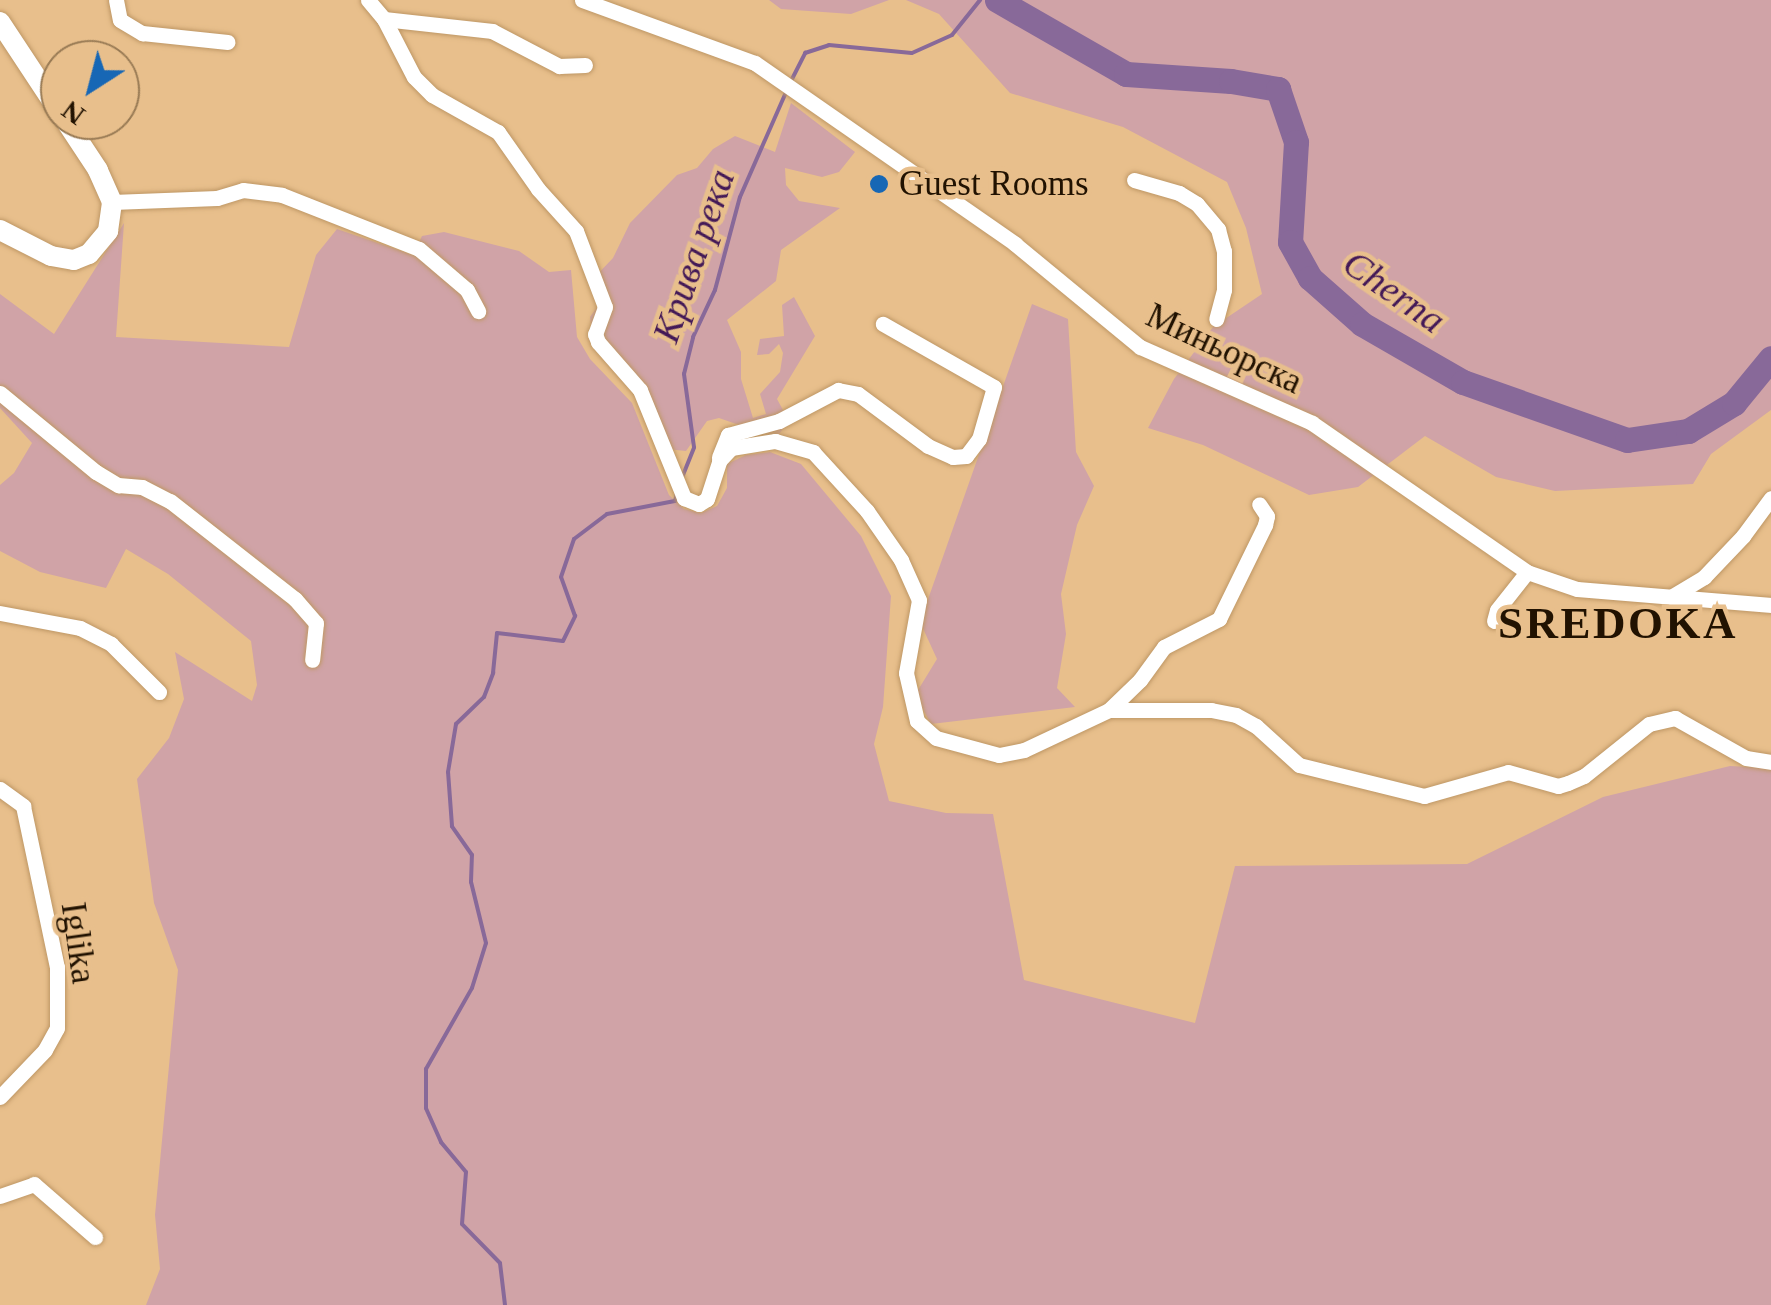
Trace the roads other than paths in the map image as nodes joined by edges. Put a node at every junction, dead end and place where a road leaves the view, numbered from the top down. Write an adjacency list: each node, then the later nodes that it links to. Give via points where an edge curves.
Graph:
1 (116, 0): 6 (street, via 120,20 142,33)
2 (368, 0): 4 (street)
3 (582, 0): 20 (street, Миньорска, via 777,76 1015,244 1140,347 1312,424)
4 (384, 20): 7 (street, via 492,31 559,66); 17 (street, via 414,76 432,95 498,132 576,232 605,307 594,334 640,390 684,498 699,504 706,499)
5 (0, 22): 8 (street)
6 (228, 42)
7 (585, 65)
8 (40, 82)
9 (78, 140): 11 (street)
10 (1134, 180): 14 (street, via 1178,193 1218,229 1224,267)
11 (112, 202): 12 (street, via 108,231 89,254 74,260 50,256); 13 (street, via 217,198 244,190 282,195 419,250 467,290)
12 (0, 230)
13 (478, 310)
14 (1216, 318)
15 (883, 324): 17 (street, via 994,387 966,456 953,458 928,446 858,394 838,390 779,422 728,435)
16 (0, 393): 25 (street, via 96,472 170,500 295,598 316,623)
17 (719, 460): 27 (street, via 754,442 794,445 813,452 867,511 920,600 906,673 922,730 999,755)
18 (1771, 498): 21 (street, via 1704,577)
19 (1259, 504): 27 (street, via 1265,525 1219,619 1164,646)
20 (1526, 572): 21 (street, Миньорска, via 1577,590); 24 (street)
21 (1671, 597): 22 (street, Миньорска)
22 (1771, 605)
23 (0, 613): 26 (street, via 80,628 111,644)
24 (1494, 621)
25 (312, 660)
26 (159, 692)
27 (1109, 710): 28 (street, via 1236,715 1298,765 1424,796 1508,772 1568,783 1650,724 1675,718 1746,758)
28 (1771, 762)
29 (0, 789): 30 (street, Iglika, via 23,806 56,967 57,1028 46,1050)
30 (0, 1098)
31 (0, 1196): 32 (street, via 34,1184)
32 (95, 1237)

